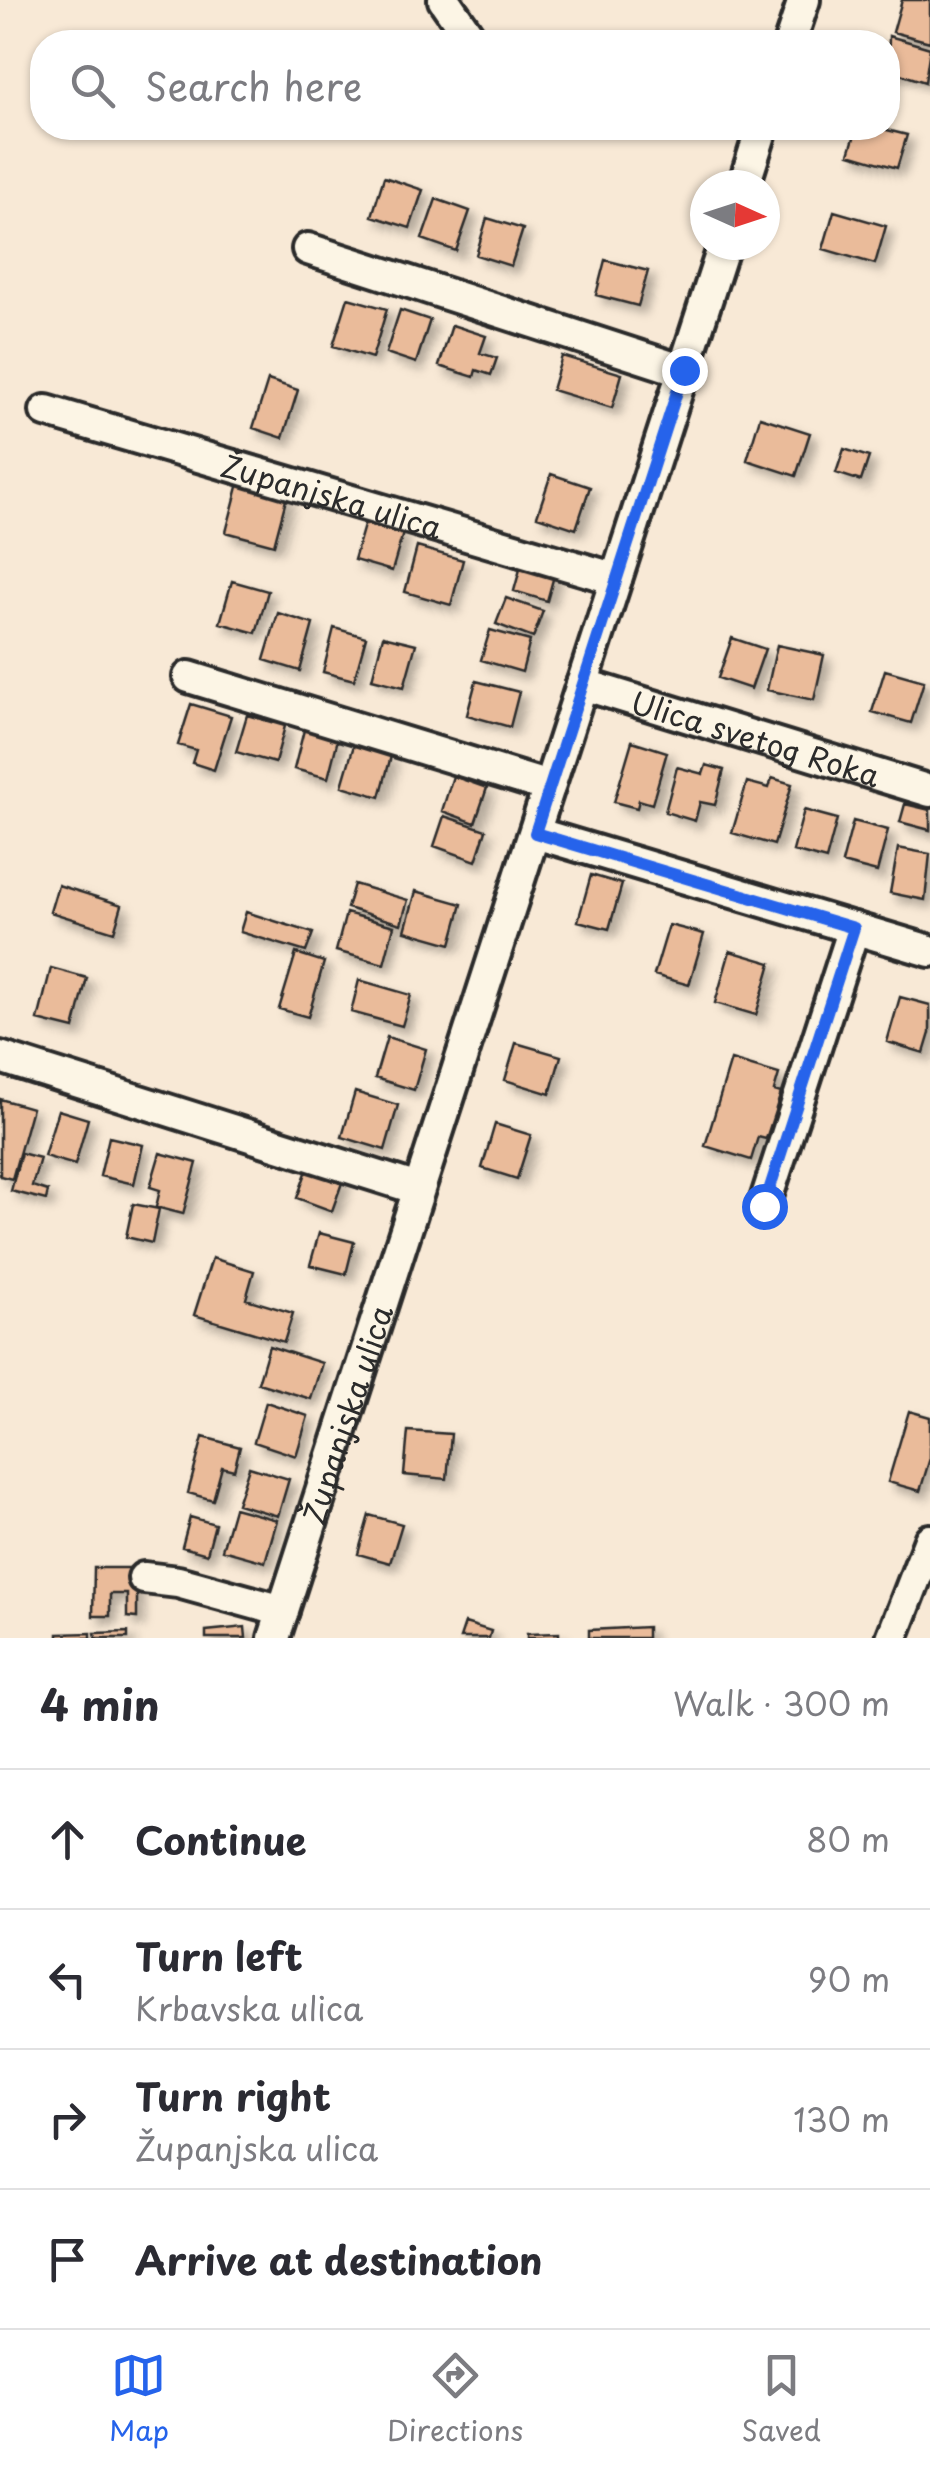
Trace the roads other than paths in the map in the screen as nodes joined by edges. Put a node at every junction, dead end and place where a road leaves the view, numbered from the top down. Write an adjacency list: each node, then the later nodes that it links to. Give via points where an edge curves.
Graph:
1 (444, 0): 3 (street)
2 (804, 0): 4 (street)
3 (465, 30)
4 (794, 30)
5 (755, 140): 6 (street)
6 (748, 170)
7 (308, 250): 9 (street)
8 (719, 260): 9 (street, Županjska ulica)
9 (684, 370): 11 (street, Županjska ulica)
10 (46, 411): 11 (street, Županjska ulica)
11 (616, 579): 13 (street, Županjska ulica)
12 (189, 677): 14 (street)
13 (582, 684): 14 (street, Županjska ulica); 15 (street, Ulica svetog Roka)
14 (549, 787): 16 (street, Županjska ulica)
15 (930, 791)
16 (535, 833): 17 (street); 20 (street, Županjska ulica)
17 (854, 928): 18 (street); 21 (street)
18 (930, 951)
19 (0, 1057): 20 (street)
20 (418, 1189): 24 (street, Županjska ulica)
21 (764, 1206)
22 (930, 1540): 25 (street)
23 (144, 1578): 24 (street, via 178,1582)
24 (279, 1625)
25 (892, 1638)

